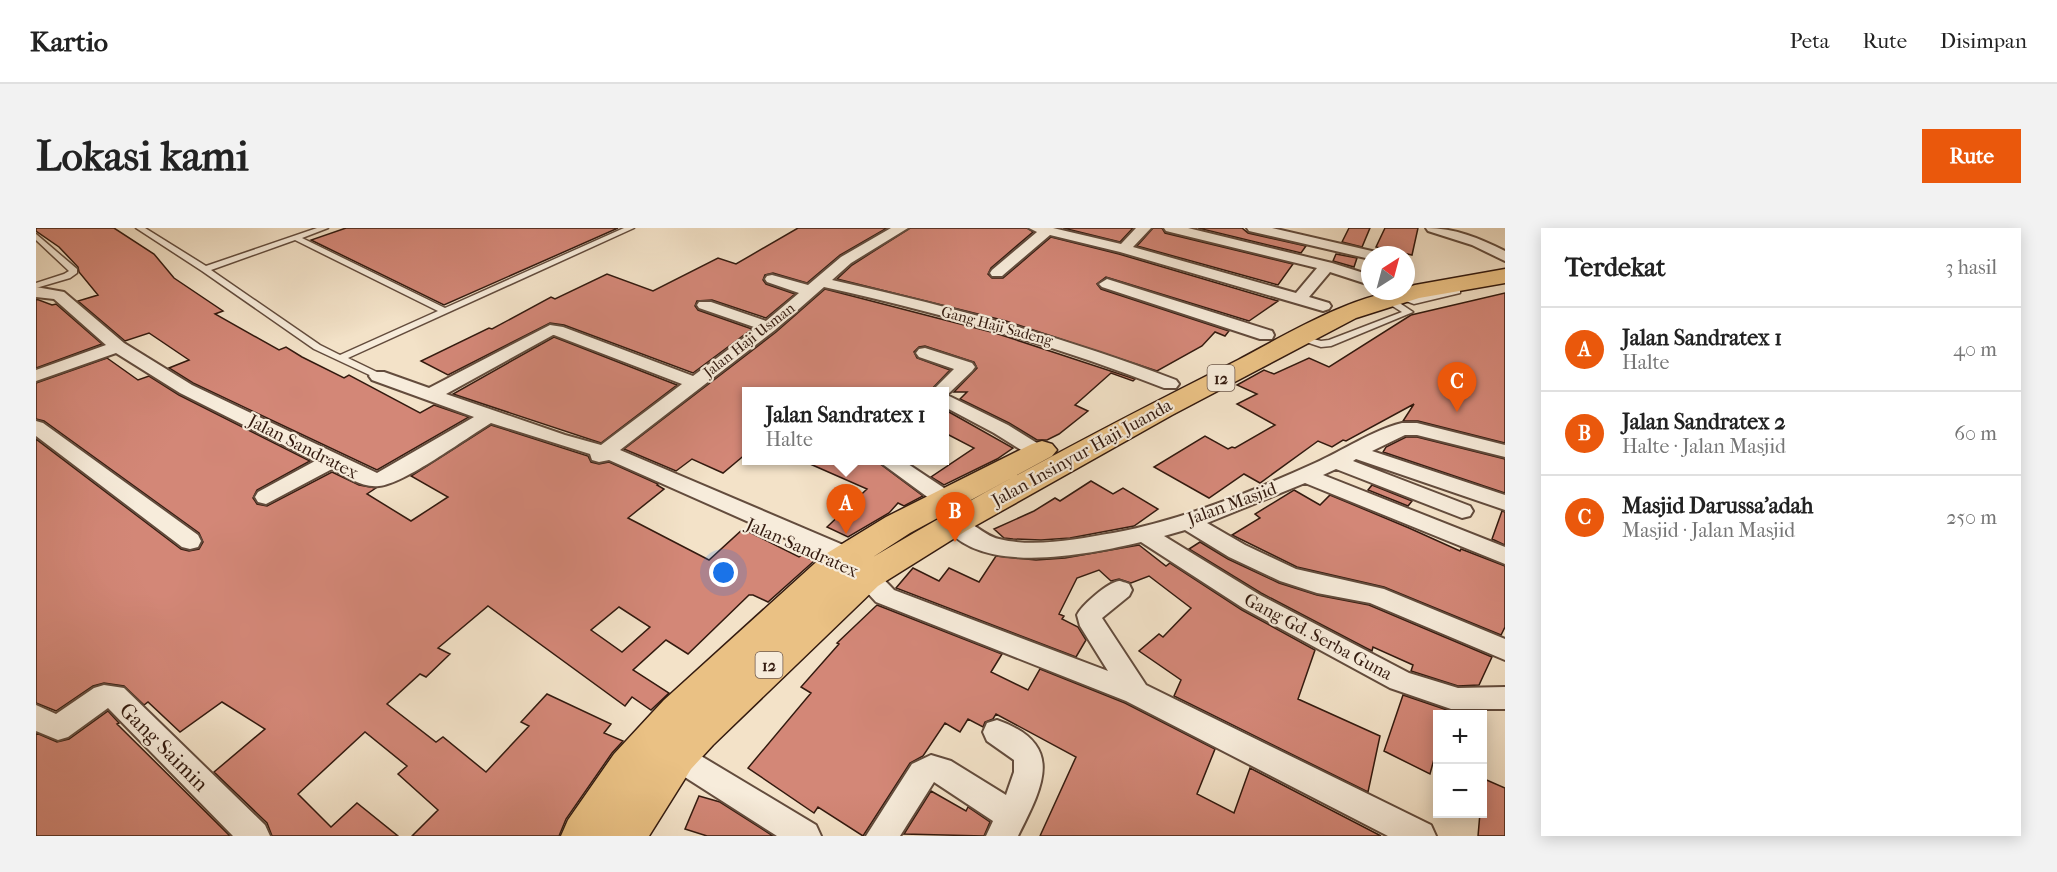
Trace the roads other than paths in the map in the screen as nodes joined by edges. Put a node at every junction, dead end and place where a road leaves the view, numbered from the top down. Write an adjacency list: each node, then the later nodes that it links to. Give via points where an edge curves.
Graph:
1 (140, 228): 20 (lane, Jalan Sandratex)
2 (324, 228): 12 (lane)
3 (630, 228): 37 (lane)
4 (901, 228): 30 (street, Jalan Haji Usman, via 854,254)
5 (1144, 228): 14 (street)
6 (1254, 228): 15 (street)
7 (1424, 228): 13 (street)
8 (1433, 228): 13 (street)
9 (1041, 229): 14 (street); 21 (street)
10 (1173, 229): 16 (street); 18 (street)
11 (36, 236): 29 (lane, via 74,271)
12 (296, 238): 20 (lane); 37 (lane)
13 (1477, 242): 17 (street)
14 (1124, 249): 16 (street)
15 (1361, 254)
16 (1150, 257): 35 (street)
17 (1505, 257)
18 (1327, 266): 24 (street); 35 (street)
19 (1505, 266): 25 (highway, Jalan Insinyur Haji Juanda / 12)
20 (205, 268): 42 (lane, Jalan Sandratex, via 306,340)
21 (997, 273)
22 (1505, 276): 28 (highway, Jalan Insinyur Haji Juanda / 12)
23 (772, 279): 30 (street, Gang Haji Sadeng)
24 (1361, 279)
25 (1415, 280)
26 (1505, 283): 34 (lane)
27 (1107, 284): 39 (street)
28 (1415, 284)
29 (36, 286)
30 (815, 286): 38 (street, Jalan Haji Usman); 46 (street, Gang Haji Sadeng, via 888,297 1028,333)
31 (36, 291): 40 (street, Jalan Sandratex, via 59,295)
32 (1361, 292): 35 (highway, Jalan Insinyur Haji Juanda / 12)
33 (1366, 300): 62 (highway, Jalan Insinyur Haji Juanda / 12, via 1348,314 1162,409)
34 (1406, 300)
35 (1311, 303): 39 (highway, Jalan Insinyur Haji Juanda / 12)
36 (705, 304): 38 (street)
37 (444, 311): 42 (lane)
38 (769, 327): 45 (street, Jalan Haji Usman)
39 (1266, 335): 46 (highway, Jalan Insinyur Haji Juanda / 12)
40 (118, 348): 43 (street); 56 (street, Jalan Sandratex, via 186,388)
41 (925, 353): 47 (street, via 966,367)
42 (340, 358): 44 (lane, Jalan Sandratex)
43 (36, 376)
44 (378, 376): 48 (street, Jalan Sandratex)
45 (695, 383): 48 (street, via 550,330); 53 (street, Jalan Haji Usman)
46 (1170, 384): 54 (highway, Jalan Insinyur Haji Juanda / 12)
47 (945, 387)
48 (431, 395): 50 (street, Jalan Sandratex)
49 (949, 402): 54 (street)
50 (489, 416): 53 (street, Jalan Sandratex); 56 (street, Jalan Sandratex, via 384,478 368,479)
51 (36, 427): 66 (street)
52 (1505, 451): 55 (street, Jalan Masjid, via 1407,428)
53 (597, 452): 68 (street, Jalan Sandratex)
54 (1038, 452): 62 (highway, Jalan Insinyur Haji Juanda / 12)
55 (1354, 452): 57 (street, Jalan Masjid); 61 (street)
56 (331, 461): 60 (street)
57 (1334, 461): 59 (street, Jalan Masjid); 63 (street)
58 (893, 465): 62 (street, Jalan Masjid)
59 (1304, 475): 64 (street, Jalan Masjid); 67 (street)
60 (266, 497)
61 (1505, 503)
62 (950, 511): 65 (street, Jalan Masjid, via 965,532 986,543 1028,551 1097,545); 68 (highway, Jalan Insinyur Haji Juanda / 12)
63 (1462, 511)
64 (1187, 521): 65 (street, Jalan Masjid); 70 (street, via 1288,576 1375,595)
65 (1145, 534): 72 (street, Gang Gd. Serba Guna, via 1227,587 1396,679 1465,701)
66 (190, 541)
67 (1505, 556)
68 (850, 566): 71 (street, Jalan Sandratex, via 885,596); 75 (highway, Jalan Insinyur Haji Juanda / 12); 78 (highway, Jalan Insinyur Haji Juanda / 12, via 670,721 624,776)
69 (1120, 590): 71 (street, via 1089,619)
70 (1505, 650)
71 (1136, 693): 82 (street, Jalan Sandratex)
72 (1505, 698)
73 (36, 717): 77 (street, Gang Saimin, via 58,728 102,697 114,696)
74 (997, 732): 76 (street, via 1020,748 1030,763 1028,779)
75 (676, 756): 79 (highway, Jalan Insinyur Haji Juanda / 12); 80 (street)
76 (1007, 826): 81 (street, via 941,770 932,768 922,773)
77 (254, 836)
78 (584, 836)
79 (623, 836)
80 (805, 836)
81 (882, 836)
82 (1420, 836)

